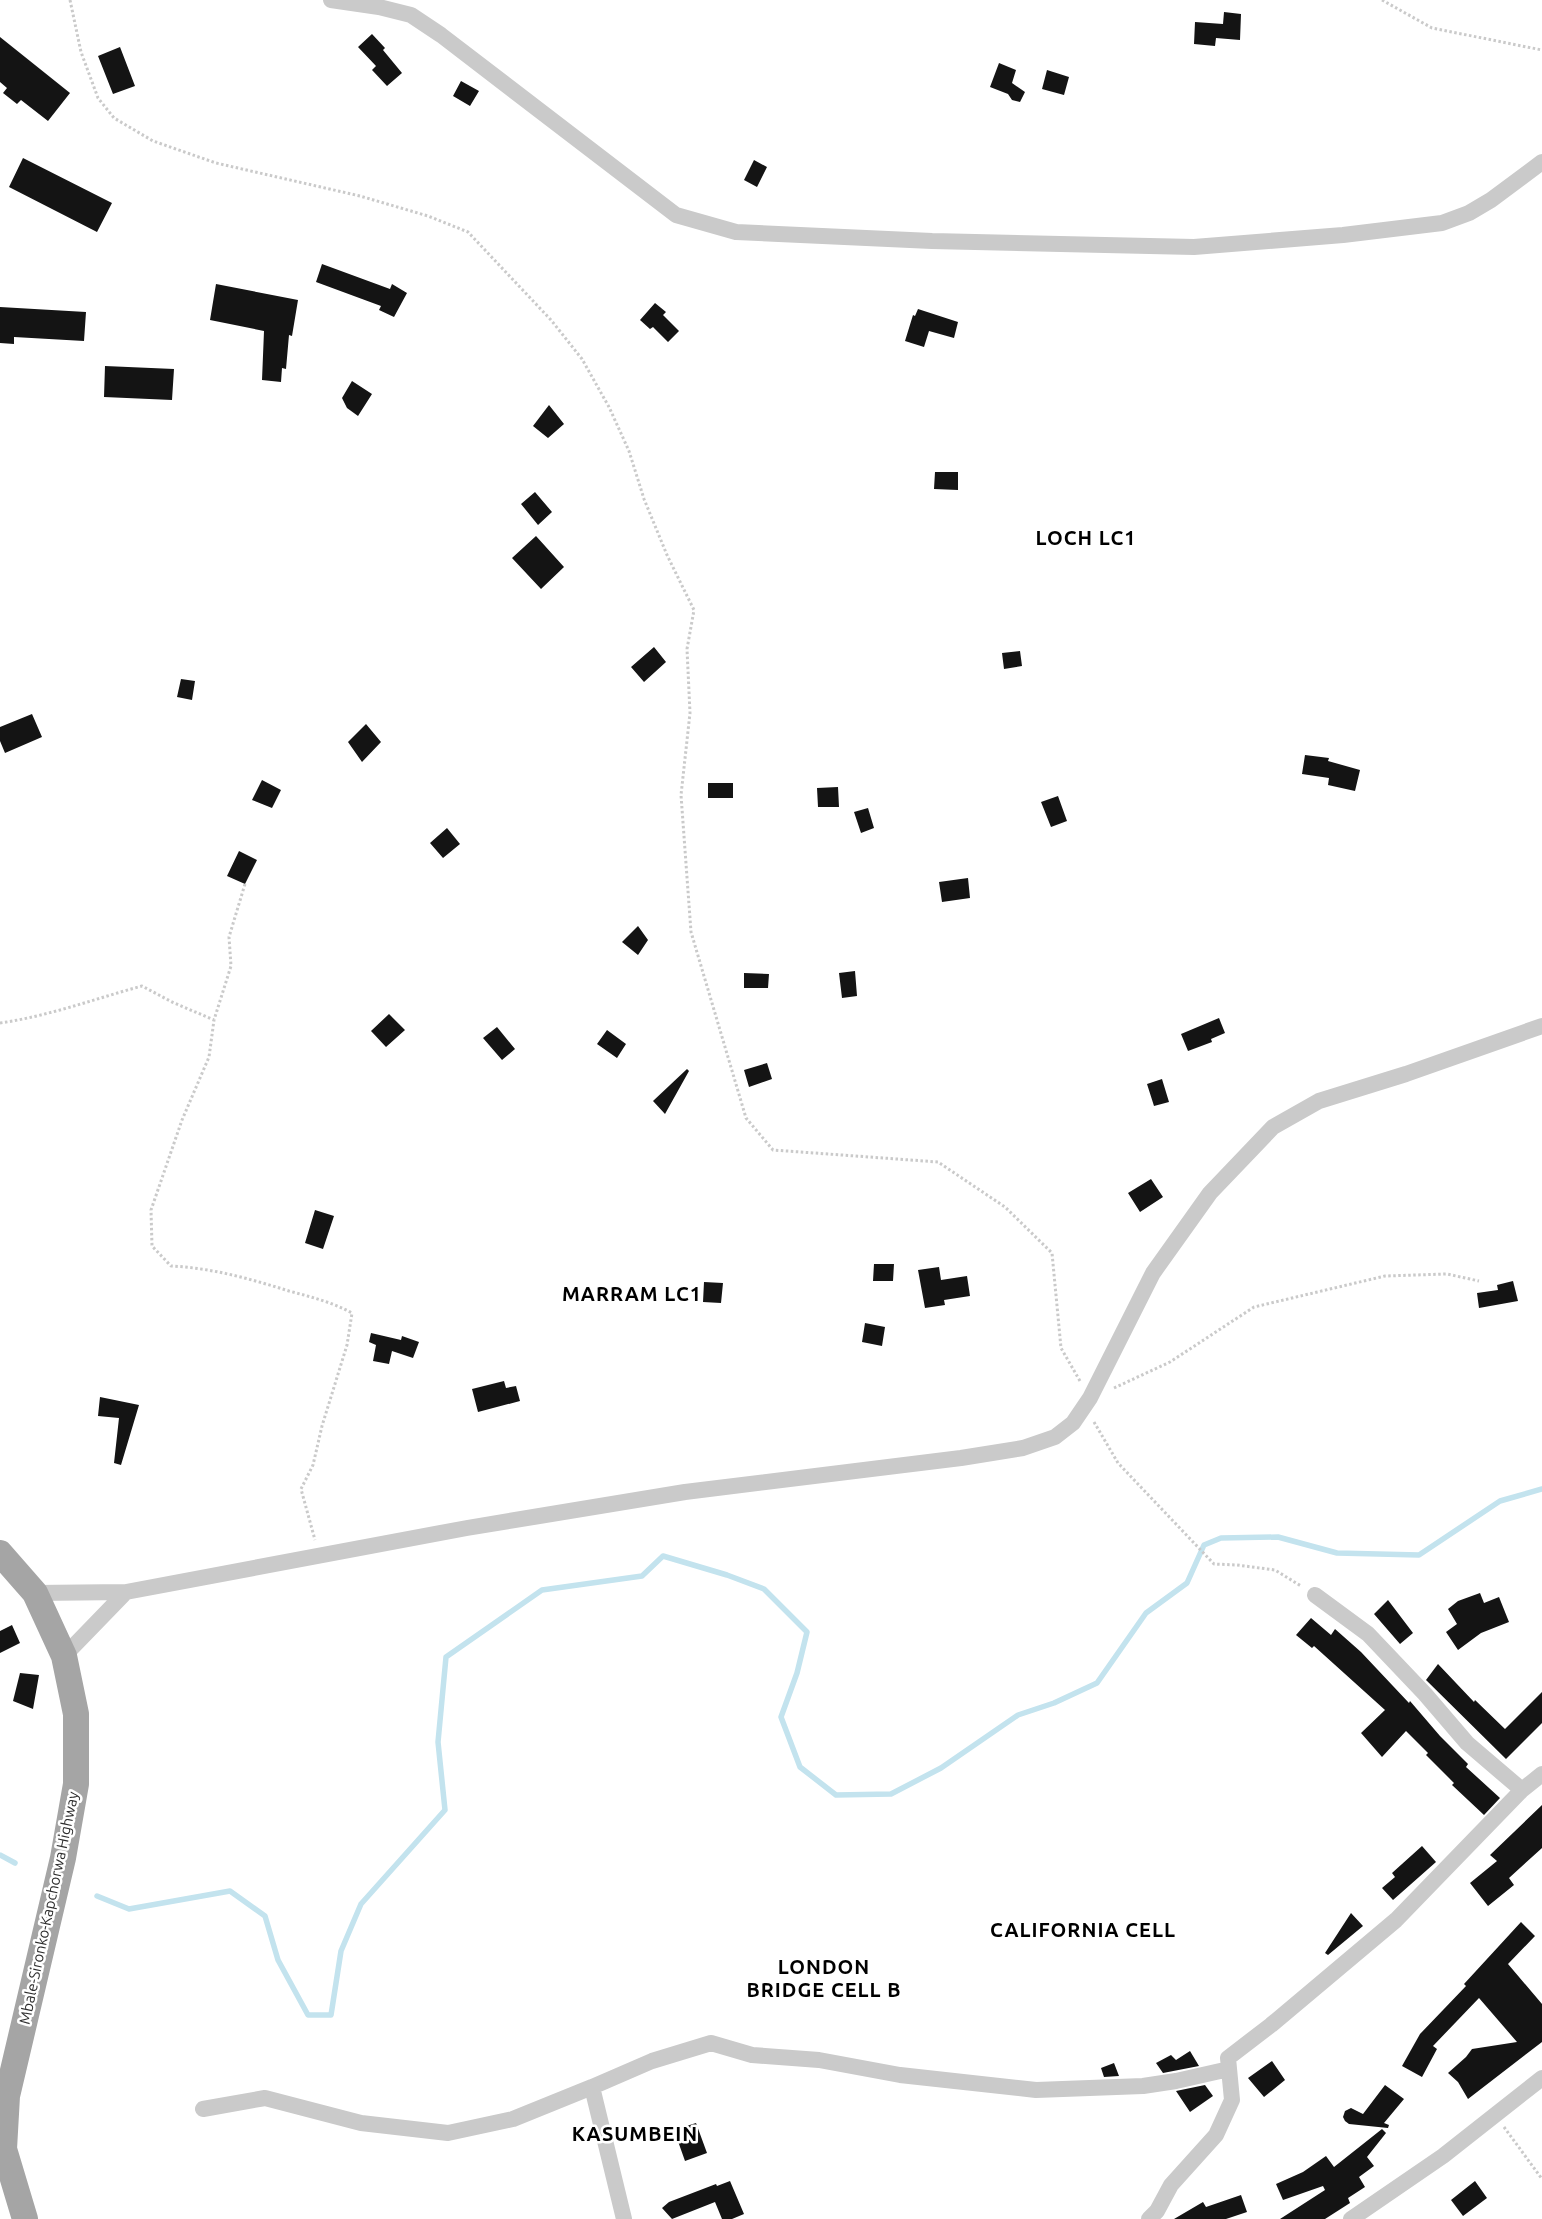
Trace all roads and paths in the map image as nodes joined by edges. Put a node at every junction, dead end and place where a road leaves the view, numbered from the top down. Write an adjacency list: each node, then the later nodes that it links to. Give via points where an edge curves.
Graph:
1 (70, 0): 11 (path, via 82,52 98,98 114,118 153,141 216,163 360,196 428,216 468,232 551,320 582,359 629,451 644,499 694,610 688,649 690,713 681,795 691,932 746,1118 773,1150 938,1162 1005,1207 1052,1253 1061,1348)
2 (331, 0): 5 (street, via 411,15 676,214 736,232 932,241 1194,247 1343,235 1442,223 1491,200)
3 (1382, 0): 4 (path, via 1432,28)
4 (1542, 50)
5 (1542, 162)
6 (246, 884): 7 (path, via 229,937 231,966)
7 (214, 1020): 8 (path, via 142,986 76,1006); 13 (path, via 209,1057 182,1120 151,1210 152,1246 171,1266 195,1267 251,1279 337,1305 352,1313 347,1345 313,1465 301,1490)
8 (0, 1023)
9 (1542, 1026): 11 (street, via 1319,1101 1273,1127 1210,1193 1153,1273)
10 (1479, 1281): 11 (path, via 1447,1274 1385,1276 1254,1307 1170,1362)
11 (1088, 1402): 13 (street, via 1073,1423 1055,1437 1023,1448 684,1492); 16 (path, via 1118,1463 1214,1564 1275,1570)
12 (0, 1553): 15 (main road, Mbale-Sironko-Kapchorwa Highway)
13 (319, 1556): 14 (street)
14 (126, 1592): 15 (street); 17 (street)
15 (35, 1593): 17 (main road, Mbale-Sironko-Kapchorwa Highway)
16 (1315, 1595): 19 (street, via 1368,1634 1467,1744)
17 (64, 1656): 25 (main road, Mbale-Sironko-Kapchorwa Highway, via 76,1714 76,1784 63,1858 7,2096)
18 (1542, 1774): 19 (street)
19 (1522, 1790): 20 (street, via 1396,1920 1228,2058)
20 (1229, 2069): 22 (street, via 1143,2086 1036,2090 900,2075 819,2060 752,2055 711,2044 652,2061); 29 (street, via 1232,2100 1216,2136 1171,2185)
21 (1542, 2078): 24 (street)
22 (592, 2087): 23 (street, via 513,2119 448,2133 361,2122 264,2098); 28 (street)
23 (203, 2110)
24 (1496, 2115): 26 (path); 30 (street)
25 (2, 2150): 27 (main road, Mbale-Sironko-Kapchorwa Highway)
26 (1542, 2179)
27 (25, 2219)
28 (624, 2219)
29 (1149, 2219)
30 (1351, 2219)

